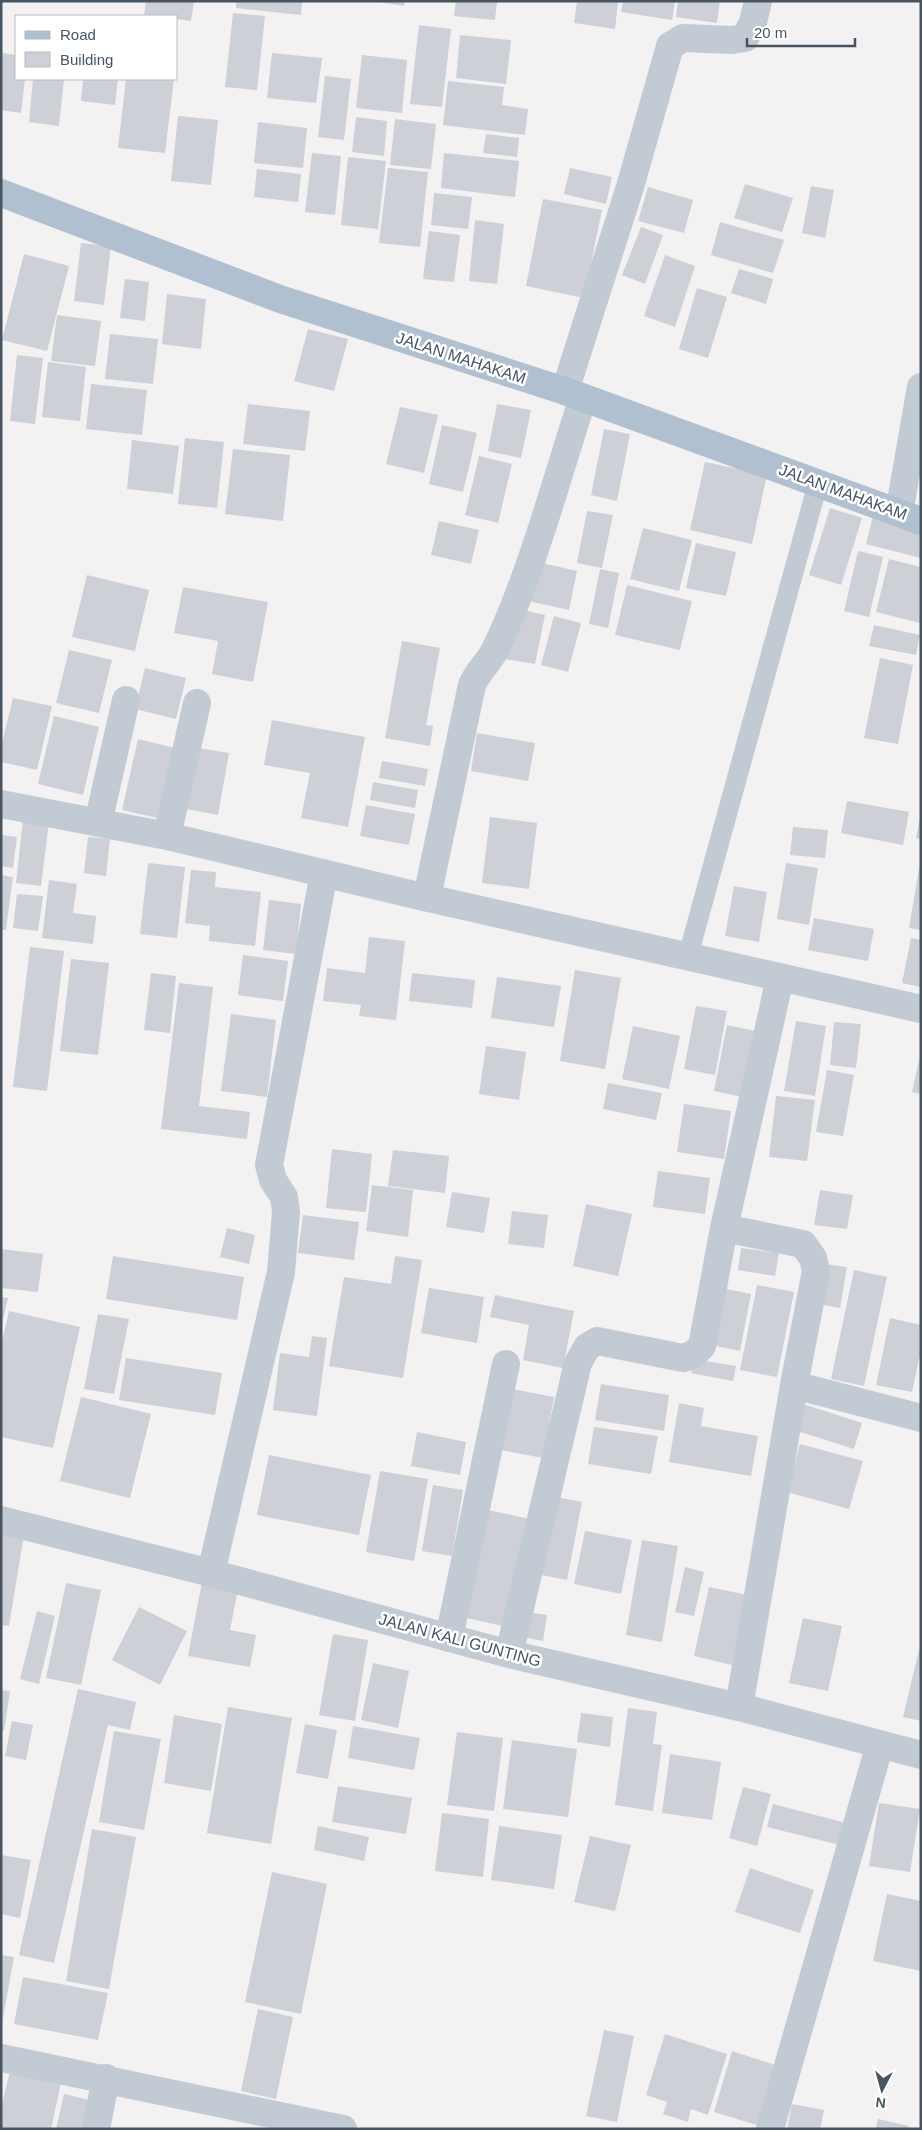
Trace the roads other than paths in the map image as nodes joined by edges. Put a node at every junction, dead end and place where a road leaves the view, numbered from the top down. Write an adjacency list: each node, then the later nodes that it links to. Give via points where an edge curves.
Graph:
1 (758, 1): 4 (street, via 745,38 683,38 670,46)
2 (1, 193): 4 (main road, JALAN MAHAKAM, via 280,299)
3 (921, 387): 6 (street)
4 (574, 394): 5 (main road, JALAN MAHAKAM); 13 (street, via 518,593 494,652 472,685)
5 (818, 484): 6 (main road, JALAN MAHAKAM); 14 (lane)
6 (910, 517)
7 (126, 700): 10 (street)
8 (197, 703): 11 (street)
9 (1, 804): 10 (street)
10 (98, 823): 11 (street)
11 (167, 836): 12 (street)
12 (324, 873): 13 (street); 22 (street, via 269,1165 273,1180 284,1197 286,1212 281,1272)
13 (427, 897): 14 (street)
14 (688, 956): 15 (street)
15 (780, 978): 16 (street); 17 (street)
16 (921, 1010)
17 (724, 1228): 19 (street, via 803,1244 813,1258 816,1271); 24 (street, via 702,1346 694,1354 683,1358 597,1341 587,1347 578,1363)
18 (506, 1364): 23 (street)
19 (794, 1385): 20 (street); 25 (street)
20 (921, 1418)
21 (1, 1520): 22 (street, JALAN KALI GUNTING)
22 (212, 1573): 23 (street, JALAN KALI GUNTING)
23 (449, 1638): 24 (street, JALAN KALI GUNTING)
24 (509, 1654): 25 (street, JALAN KALI GUNTING)
25 (738, 1706): 26 (street, JALAN KALI GUNTING)
26 (880, 1744): 27 (street, JALAN KALI GUNTING); 32 (street)
27 (921, 1755)
28 (1, 2058): 29 (street)
29 (106, 2078): 30 (street); 31 (street)
30 (96, 2129)
31 (343, 2129)
32 (770, 2129)

